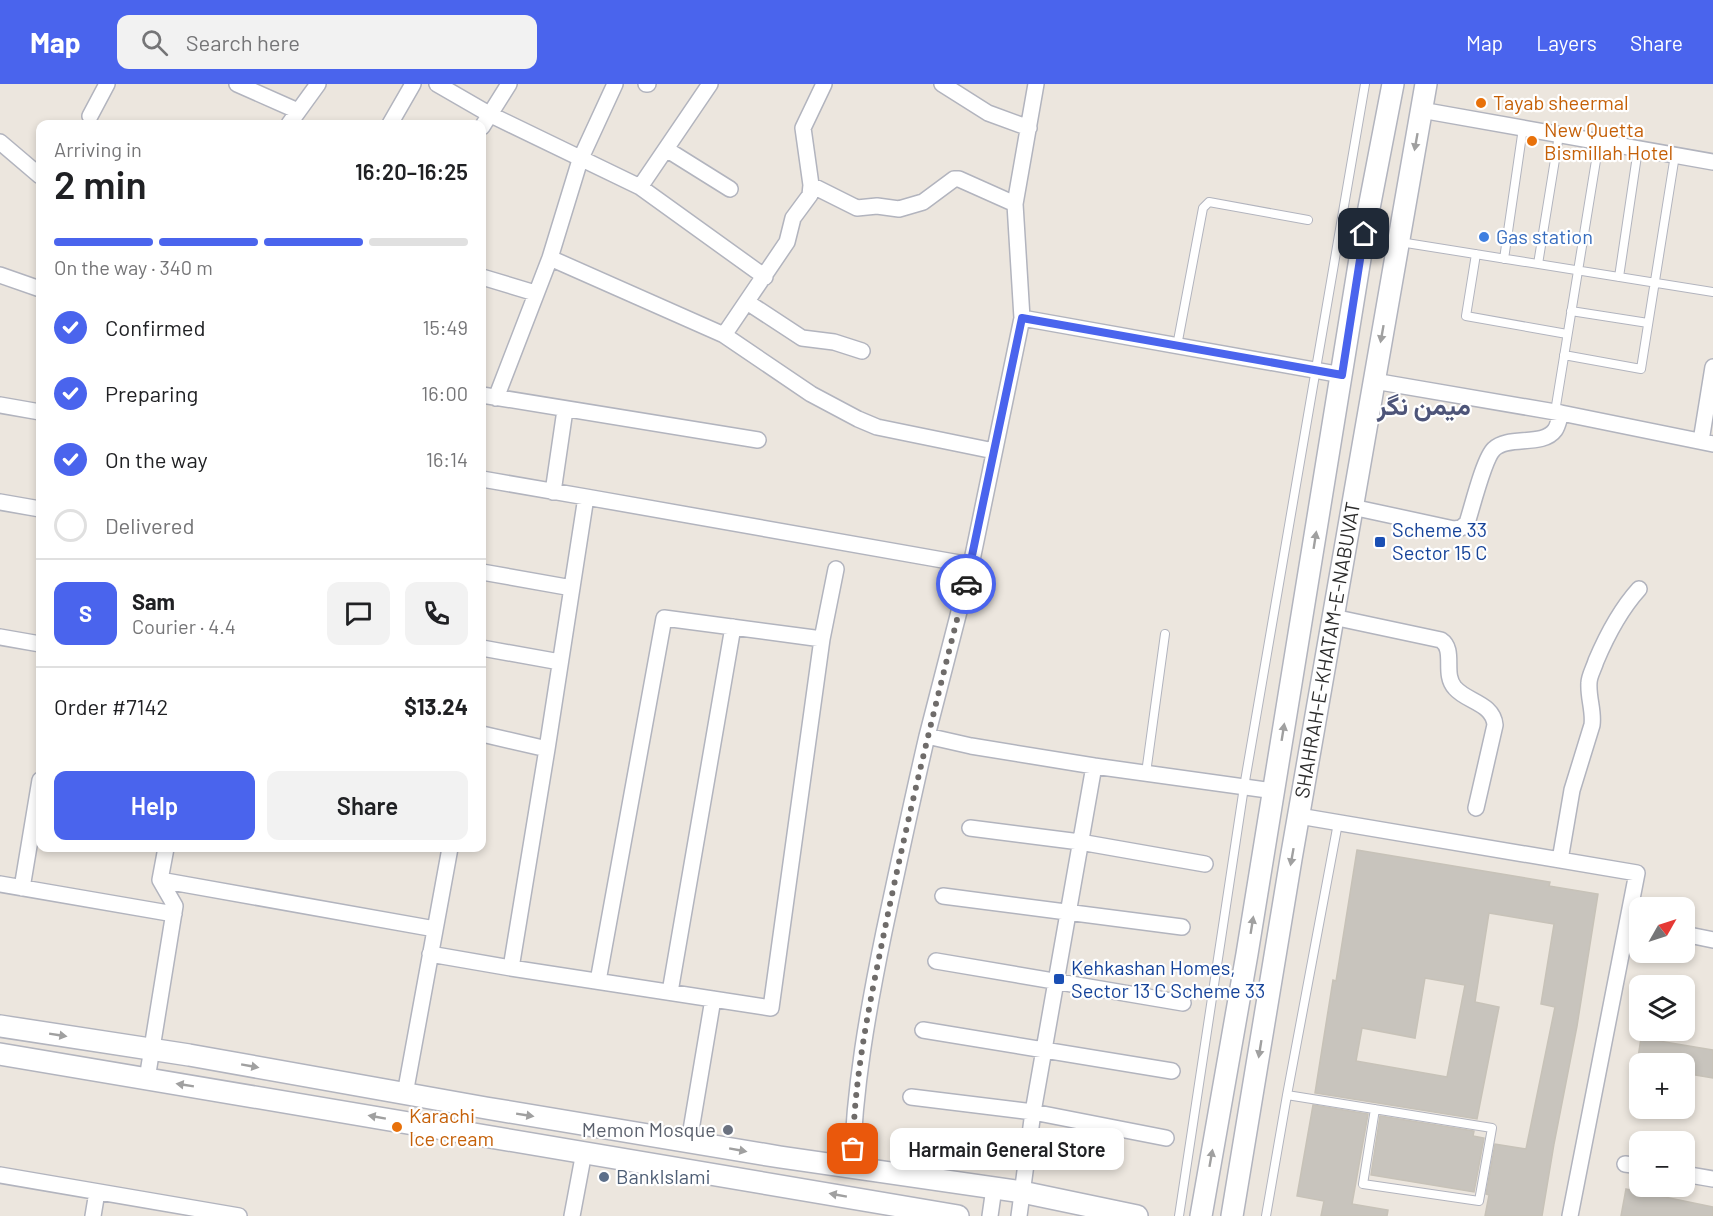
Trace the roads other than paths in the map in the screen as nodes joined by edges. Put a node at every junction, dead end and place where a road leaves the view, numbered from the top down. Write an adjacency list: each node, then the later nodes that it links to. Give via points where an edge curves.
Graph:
1 (107, 84): 17 (street)
2 (237, 84): 16 (street)
3 (318, 84): 16 (street)
4 (413, 84): 19 (street)
5 (437, 84): 20 (street)
6 (509, 84): 20 (street)
7 (615, 84): 30 (street)
8 (710, 84): 27 (street)
9 (824, 84): 33 (street, via 803,128)
10 (942, 84): 22 (street, via 988,113)
11 (1036, 84): 22 (street)
12 (1365, 84): 62 (lane)
13 (1393, 84): 63 (main road, SHAHRAH-E-KHATAM-E-NABUVAT)
14 (1426, 84): 15 (main road, SHAHRAH-E-KHATAM-E-NABUVAT)
15 (1421, 110): 23 (street); 38 (main road, SHAHRAH-E-KHATAM-E-NABUVAT, one-way to 38)
16 (298, 111): 18 (street)
17 (90, 116)
18 (292, 120)
19 (392, 120)
20 (485, 120)
21 (486, 120): 30 (street)
22 (1029, 128): 36 (street)
23 (1523, 128): 24 (street); 41 (lane)
24 (1559, 135): 26 (street); 42 (lane)
25 (0, 142): 32 (street)
26 (1599, 142): 28 (street); 43 (lane)
27 (666, 148): 34 (street); 35 (street)
28 (1638, 149): 29 (street); 46 (lane)
29 (1675, 156): 31 (street); 48 (lane)
30 (580, 160): 34 (street); 40 (street)
31 (1713, 162)
32 (36, 173)
33 (811, 185): 36 (street, via 857,208 899,209 923,202 959,178); 45 (street, via 808,200 793,218 787,242)
34 (639, 187): 45 (street)
35 (730, 189)
36 (1015, 204): 54 (street)
37 (1308, 220): 58 (lane, via 1206,204)
38 (1398, 242): 39 (lane); 64 (main road, SHAHRAH-E-KHATAM-E-NABUVAT, one-way to 64)
39 (1476, 254): 41 (lane); 56 (lane, via 1466,316)
40 (550, 258): 51 (street); 57 (street)
41 (1504, 258): 42 (lane)
42 (1538, 264): 43 (lane)
43 (1578, 270): 46 (lane); 53 (lane)
44 (0, 275): 49 (street)
45 (765, 277): 52 (street)
46 (1618, 277): 48 (lane)
47 (486, 278): 51 (street)
48 (1655, 282): 50 (lane); 55 (lane)
49 (36, 288)
50 (1713, 292)
51 (535, 293): 65 (street)
52 (747, 302): 57 (street); 59 (street, via 802,338)
53 (1571, 311): 55 (lane); 56 (lane)
54 (1022, 318): 58 (street); 72 (street)
55 (1648, 323): 60 (lane, via 1641,369)
56 (1568, 334): 60 (lane)
57 (724, 335): 72 (street, via 811,394 858,419 884,429)
58 (1177, 346): 62 (street)
59 (862, 351)
60 (1564, 355): 69 (lane)
61 (1713, 367): 71 (street)
62 (1317, 371): 63 (street); 97 (lane)
63 (1342, 375): 98 (main road, SHAHRAH-E-KHATAM-E-NABUVAT, one-way to 63)
64 (1374, 381): 69 (street); 78 (main road, SHAHRAH-E-KHATAM-E-NABUVAT)
65 (489, 397): 67 (street)
66 (0, 405): 68 (street)
67 (565, 410): 70 (street); 74 (street)
68 (36, 411)
69 (1558, 413): 71 (street); 78 (street, via 1556,428 1545,438 1495,447 1467,523 1461,528)
70 (758, 440)
71 (1707, 443)
72 (994, 451): 79 (street)
73 (486, 480): 74 (street)
74 (553, 492): 75 (street)
75 (586, 497): 79 (street); 82 (street)
76 (0, 502): 77 (street)
77 (36, 507)
78 (1352, 507): 84 (main road, SHAHRAH-E-KHATAM-E-NABUVAT)
79 (971, 565): 93 (street)
80 (836, 569): 88 (street)
81 (486, 573): 82 (street)
82 (572, 588): 91 (street)
83 (1639, 589): 107 (street, via 1615,622 1589,679 1592,725 1572,790)
84 (1333, 616): 100 (street, via 1441,640 1448,647 1448,675 1454,687 1486,708 1494,719); 101 (main road, SHAHRAH-E-KHATAM-E-NABUVAT)
85 (733, 627): 88 (street); 122 (street, via 664,618); 124 (street)
86 (1165, 634): 96 (lane)
87 (0, 638): 89 (street)
88 (822, 639): 125 (street, via 771,1008)
89 (36, 643)
90 (486, 649): 91 (street)
91 (560, 662): 94 (street)
92 (486, 735): 94 (street)
93 (927, 736): 95 (street); 142 (street, via 874,981 859,1072)
94 (547, 749): 121 (street)
95 (1094, 766): 96 (street); 104 (street)
96 (1146, 773): 97 (street)
97 (1244, 787): 98 (street); 157 (lane)
98 (1274, 791): 158 (main road, SHAHRAH-E-KHATAM-E-NABUVAT, one-way to 98)
99 (36, 804): 111 (street)
100 (1476, 808)
101 (1299, 816): 102 (street); 159 (main road, SHAHRAH-E-KHATAM-E-NABUVAT, one-way to 159)
102 (1338, 823): 107 (street); 135 (lane)
103 (970, 828): 104 (street)
104 (1080, 842): 108 (street); 113 (street)
105 (165, 852): 109 (street)
106 (449, 852): 116 (street)
107 (1560, 860): 161 (street, via 1637,873)
108 (1205, 864)
109 (160, 880): 114 (street, via 175,906); 116 (street)
110 (0, 884): 111 (street)
111 (22, 888): 114 (street)
112 (943, 896): 113 (street)
113 (1068, 912): 115 (street); 123 (street)
114 (174, 914): 129 (street)
115 (1182, 927)
116 (435, 928): 119 (street)
117 (1695, 936): 118 (street)
118 (1713, 940)
119 (430, 954): 121 (street); 134 (street)
120 (936, 961): 123 (street)
121 (511, 968): 122 (street)
122 (598, 981): 124 (street)
123 (1055, 982): 126 (street); 130 (street)
124 (670, 992): 125 (street)
125 (713, 999): 140 (street)
126 (1183, 1003)
127 (0, 1026): 129 (main road, one-way to 129)
128 (923, 1030): 130 (street)
129 (151, 1049): 133 (street); 134 (main road, one-way to 134)
130 (1044, 1049): 132 (street); 138 (street)
131 (0, 1054): 133 (main road)
132 (1173, 1071)
133 (147, 1079): 141 (main road, one-way to 133)
134 (405, 1094): 140 (main road, one-way to 140)
135 (1287, 1095): 137 (lane); 160 (lane)
136 (911, 1096): 138 (street)
137 (1375, 1109): 137 (lane, via 1492,1128 1479,1201 1363,1184)
138 (1033, 1112): 139 (street); 148 (street)
139 (1166, 1138)
140 (689, 1142): 142 (main road, one-way to 142)
141 (584, 1152): 149 (main road, one-way to 141); 152 (street)
142 (852, 1167): 146 (main road)
143 (0, 1175): 147 (street)
144 (1695, 1176): 145 (street)
145 (1713, 1179)
146 (994, 1188): 148 (main road); 154 (street)
147 (97, 1192): 150 (street); 151 (street)
148 (1022, 1192): 155 (street); 156 (main road)
149 (866, 1208): 153 (main road)
150 (93, 1216)
151 (239, 1216)
152 (573, 1216)
153 (958, 1216)
154 (990, 1216)
155 (1019, 1216)
156 (1137, 1216)
157 (1179, 1216)
158 (1201, 1216)
159 (1232, 1216)
160 (1266, 1216)
161 (1570, 1216)

